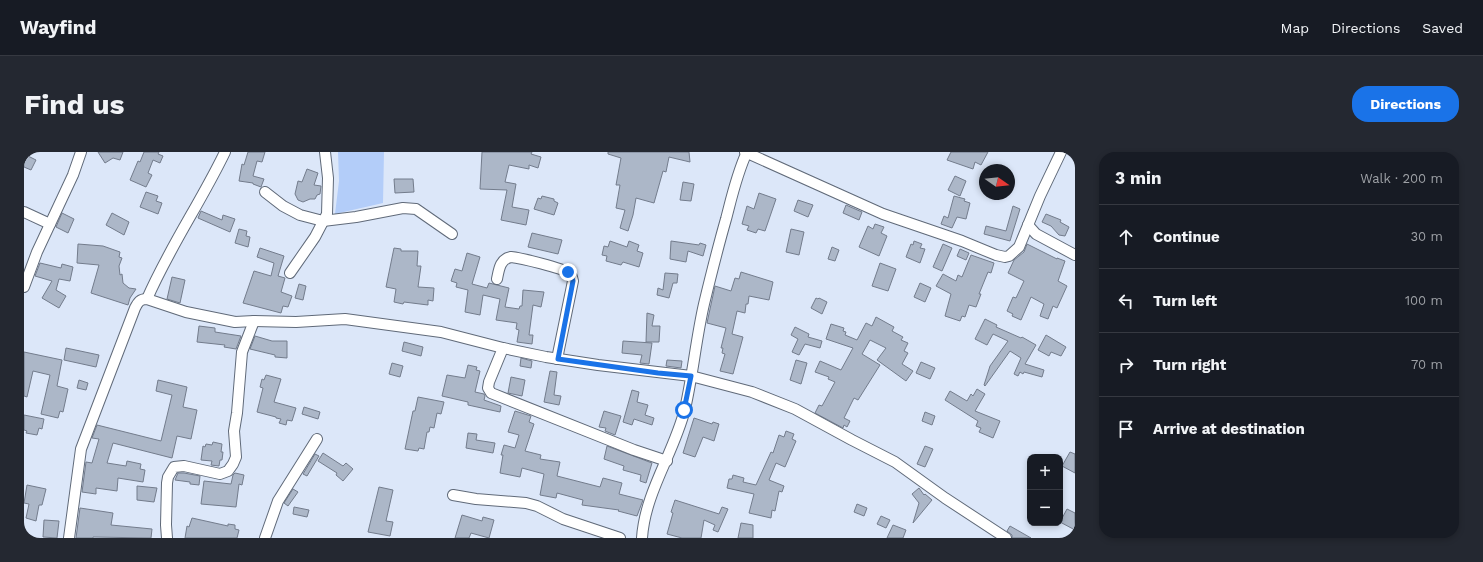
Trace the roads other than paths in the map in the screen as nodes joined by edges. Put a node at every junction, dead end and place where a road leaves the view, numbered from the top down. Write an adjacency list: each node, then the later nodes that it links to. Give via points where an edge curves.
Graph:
1 (82, 152): 9 (street)
2 (225, 152): 18 (street)
3 (325, 152): 8 (street, via 328,178 327,214)
4 (746, 152): 13 (street, via 883,214 962,240 996,255 1004,257 1014,252); 22 (street, via 706,297)
5 (1061, 152): 10 (street)
6 (265, 192): 8 (street, via 300,215)
7 (24, 212): 9 (street)
8 (323, 221): 11 (street, via 402,208 416,209); 15 (street)
9 (50, 224): 17 (street)
10 (1028, 225): 12 (street); 13 (street)
11 (452, 234)
12 (1036, 234): 13 (street); 14 (street)
13 (1024, 236)
14 (1075, 255)
15 (290, 273)
16 (497, 279): 21 (street, via 502,261 511,257 560,269 571,275 573,281)
17 (24, 287)
18 (147, 299): 19 (street, via 216,319); 26 (street, via 138,302 130,319 81,449)
19 (254, 321): 20 (street, via 345,319 441,332); 27 (street, via 242,352 234,431 236,456 233,464 228,471 220,474 174,466 168,476)
20 (503, 348): 21 (street); 24 (street, via 489,382 488,388 491,392)
21 (558, 359): 22 (street)
22 (691, 376): 24 (street, via 684,410); 31 (street, via 752,392 795,409 896,462)
23 (317, 439): 28 (street, via 278,501)
24 (667, 461): 30 (street, via 647,507)
25 (453, 495): 29 (street, via 526,503 563,519)
26 (69, 538)
27 (167, 538)
28 (265, 538)
29 (620, 538)
30 (642, 538)
31 (1006, 538)

